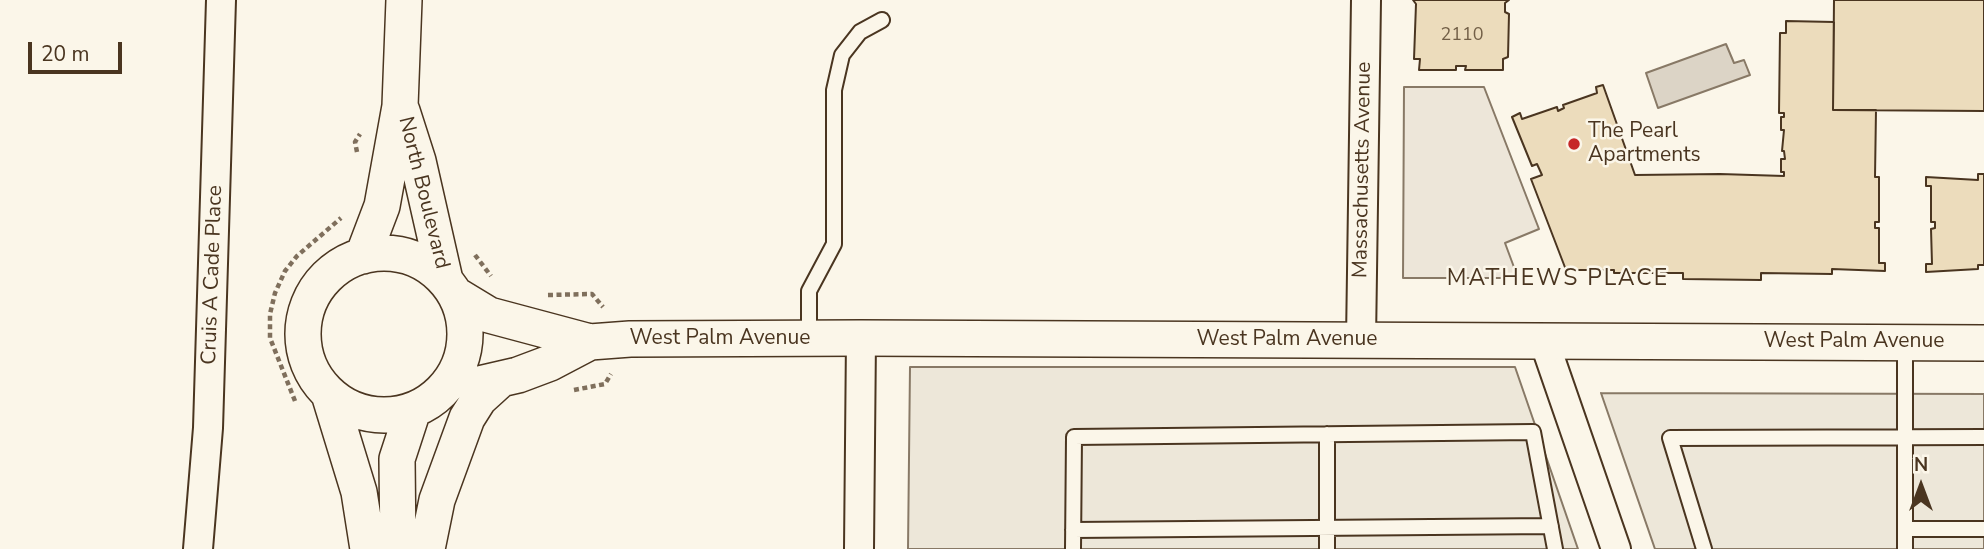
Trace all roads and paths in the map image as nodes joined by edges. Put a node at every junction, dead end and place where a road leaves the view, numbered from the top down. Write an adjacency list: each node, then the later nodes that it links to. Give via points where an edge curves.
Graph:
1 (221, 0): 36 (street, Cruis A Cade Place, via 208,428)
2 (404, 0): 5 (street, North Boulevard)
3 (1366, 0): 17 (street, Massachusetts Avenue)
4 (882, 20): 15 (lane, via 860,32 842,55 835,89 834,244 809,291)
5 (400, 106): 10 (street, North Boulevard, via 382,206); 12 (street, North Boulevard)
6 (355, 142): 7 (path)
7 (358, 153)
8 (348, 208): 27 (path, via 331,229 297,256 275,293 270,338)
9 (472, 250): 11 (path)
10 (363, 256): 12 (street, via 399,254 424,264); 25 (street, via 340,266 322,282 309,303 303,327 309,364)
11 (500, 282)
12 (451, 288): 19 (street, West Palm Avenue, via 489,315); 26 (street, via 463,313 466,338 461,362 449,383)
13 (542, 294): 14 (path)
14 (592, 294)
15 (808, 338): 16 (street, West Palm Avenue); 19 (street, West Palm Avenue)
16 (861, 338): 17 (street, West Palm Avenue); 40 (street)
17 (1361, 340): 18 (street, West Palm Avenue)
18 (1544, 341): 20 (street, West Palm Avenue); 44 (street)
19 (590, 342): 22 (street, West Palm Avenue, via 550,363)
20 (1905, 343): 21 (street, West Palm Avenue); 29 (lane)
21 (1984, 343)
22 (501, 379): 26 (street, West Palm Avenue); 39 (street, via 467,418 437,500)
23 (605, 384): 24 (path)
24 (566, 393)
25 (329, 394): 26 (street, via 369,414 391,415); 37 (street, via 359,492)
26 (423, 405): 38 (street, via 397,459)
27 (299, 410)
28 (1327, 434): 31 (lane, via 1533,432); 32 (lane); 35 (lane, via 1074,437)
29 (1905, 437): 30 (lane); 33 (lane); 45 (lane, via 1670,438)
30 (1984, 437)
31 (1551, 526): 32 (lane); 43 (lane)
32 (1327, 528): 35 (lane); 42 (lane)
33 (1905, 529): 34 (lane); 46 (lane)
34 (1984, 529)
35 (1073, 530): 41 (lane)
36 (198, 549)
37 (368, 549)
38 (398, 549)
39 (428, 549)
40 (859, 549)
41 (1073, 549)
42 (1327, 549)
43 (1555, 549)
44 (1616, 549)
45 (1704, 549)
46 (1905, 549)

